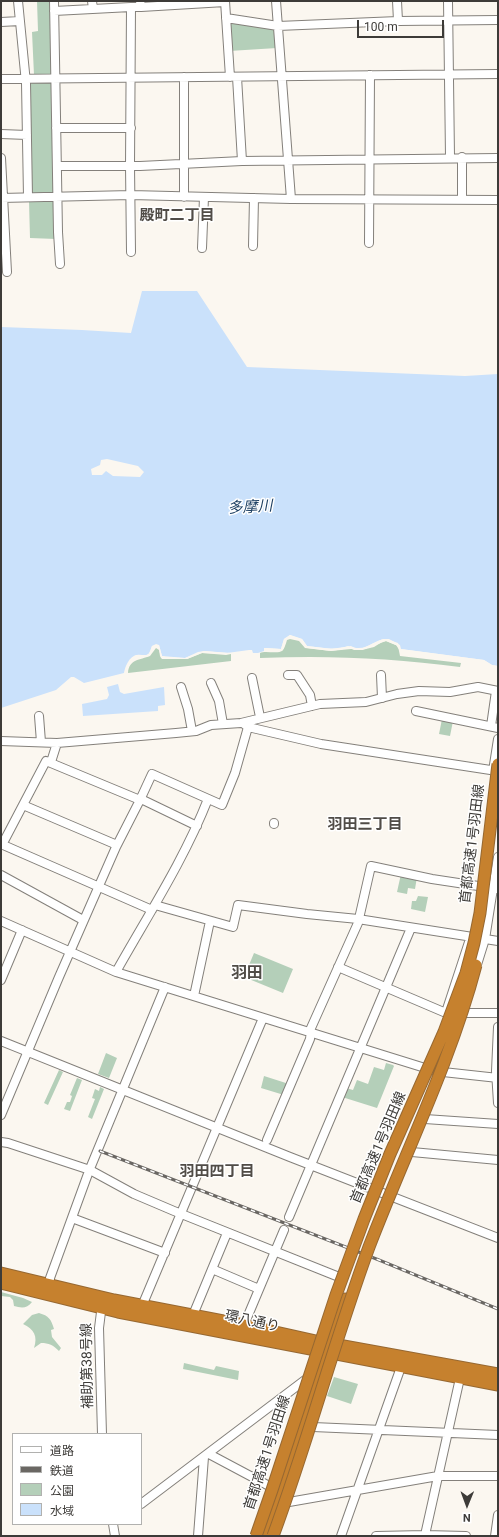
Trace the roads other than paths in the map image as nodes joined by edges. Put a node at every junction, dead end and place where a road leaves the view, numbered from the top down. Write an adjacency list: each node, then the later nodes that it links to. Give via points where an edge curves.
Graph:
1 (18, 1): 20 (street)
2 (54, 1): 14 (street)
3 (276, 1): 21 (street)
4 (397, 1): 18 (street)
5 (448, 1): 16 (street)
6 (204, 2): 7 (street); 9 (street)
7 (225, 2): 15 (street)
8 (163, 3): 9 (street); 11 (street)
9 (186, 3)
10 (117, 4): 12 (street); 13 (street)
11 (140, 4): 13 (street)
12 (93, 5): 14 (street)
13 (131, 7): 28 (street)
14 (54, 11): 31 (street)
15 (226, 18): 21 (street); 27 (street)
16 (448, 20): 17 (street); 18 (street); 22 (street)
17 (498, 20)
18 (398, 21): 21 (street)
19 (1, 22): 20 (street)
20 (20, 22): 30 (street)
21 (278, 26): 25 (street)
22 (449, 74): 23 (street); 24 (street); 36 (street)
23 (498, 74)
24 (370, 75): 25 (street); 39 (street)
25 (282, 76): 27 (street); 41 (street)
26 (184, 77): 27 (street); 28 (street); 43 (street)
27 (234, 77): 42 (street)
28 (130, 78): 31 (street); 33 (street)
29 (1, 79): 30 (street)
30 (25, 79): 31 (street); 35 (street)
31 (55, 79): 32 (street)
32 (56, 128): 33 (street); 44 (street)
33 (131, 128): 45 (street)
34 (1, 134): 35 (street)
35 (26, 135): 47 (street)
36 (450, 157): 37 (street); 39 (street)
37 (462, 157): 40 (street); 55 (street)
38 (1, 158): 51 (street)
39 (369, 158): 41 (street); 54 (street)
40 (498, 158)
41 (288, 160): 42 (street); 53 (street)
42 (242, 161): 43 (street)
43 (184, 164): 45 (street); 49 (street)
44 (57, 166): 45 (street); 48 (street)
45 (130, 166): 46 (street)
46 (131, 195): 48 (street); 49 (street); 60 (street)
47 (28, 197): 48 (street); 51 (street)
48 (58, 197): 61 (street)
49 (184, 197): 50 (street)
50 (204, 197): 52 (street); 59 (street)
51 (2, 198): 62 (street)
52 (254, 198): 53 (street); 58 (street)
53 (291, 199): 54 (street)
54 (369, 199): 55 (street); 57 (street)
55 (462, 200): 56 (street)
56 (498, 200)
57 (369, 243)
58 (253, 246)
59 (202, 248)
60 (131, 252)
61 (60, 264)
62 (7, 272)
63 (288, 675): 70 (street, via 297,675 310,695)
64 (381, 675): 69 (street)
65 (252, 678): 73 (street)
66 (211, 683): 74 (street, via 219,701)
67 (181, 687): 77 (street)
68 (497, 691): 69 (street, via 478,687 450,692 419,691); 76 (street)
69 (382, 698): 70 (street, via 366,702 338,702)
70 (312, 706): 73 (street)
71 (416, 711): 76 (street)
72 (39, 716): 80 (street)
73 (260, 717): 75 (street)
74 (223, 724): 75 (street); 77 (street)
75 (245, 725): 83 (street, via 321,744); 84 (street, via 235,773 222,805)
76 (495, 727)
77 (192, 731): 81 (street)
78 (498, 739): 83 (street)
79 (1, 741): 80 (street)
80 (41, 742): 81 (street)
81 (58, 742): 82 (street)
82 (52, 762): 85 (street); 86 (street, via 46,761)
83 (496, 768): 93 (street); 125 (highway, 首都高速1号羽田線, bridge, via 484,883 474,943 454,1008)
84 (208, 799): 85 (street, via 152,774); 88 (street)
85 (141, 800): 88 (street); 90 (street)
86 (23, 805): 89 (street); 90 (street)
87 (498, 824): 127 (highway, 首都高速1号羽田線, bridge, via 481,945 462,1010)
88 (197, 826): 96 (street)
89 (2, 844): 94 (street)
90 (117, 845): 94 (street)
91 (498, 857): 95 (street)
92 (1, 875): 98 (street)
93 (479, 885): 95 (street); 97 (street, via 432,879 371,866); 103 (street)
94 (98, 886): 96 (street); 98 (street)
95 (496, 889): 104 (street)
96 (154, 907): 100 (street); 108 (street)
97 (358, 919): 100 (street, via 238,905 232,927); 101 (street); 107 (street)
98 (84, 920): 106 (street)
99 (1, 921): 102 (street)
100 (210, 922): 112 (street)
101 (411, 928): 103 (street); 111 (street)
102 (22, 930): 106 (street); 109 (street)
103 (471, 937): 104 (street); 113 (street)
104 (485, 939): 105 (street); 114 (street)
105 (498, 941)
106 (70, 952): 108 (street); 121 (street)
107 (338, 967): 111 (street); 118 (street)
108 (116, 972): 110 (street)
109 (1, 980)
110 (165, 988): 112 (street); 126 (street)
111 (386, 989): 113 (street); 120 (street)
112 (194, 996): 116 (street)
113 (446, 1013): 114 (street); 122 (street)
114 (463, 1013): 115 (street); 123 (street)
115 (498, 1013)
116 (263, 1018): 118 (street); 132 (street)
117 (498, 1027): 124 (street)
118 (310, 1032): 120 (street); 133 (street, via 310,1039)
119 (1, 1040): 121 (street)
120 (360, 1048): 122 (street); 137 (street)
121 (27, 1051): 126 (street); 129 (street)
122 (425, 1068): 123 (street); 139 (street)
123 (443, 1072): 124 (street); 130 (street)
124 (497, 1078): 128 (street)
125 (422, 1085): 158 (highway, bridge); 185 (highway, 首都高速1号羽田線, bridge, via 390,1154 336,1295)
126 (122, 1089): 132 (street); 138 (street)
127 (434, 1089): 158 (highway, bridge, via 399,1159); 188 (highway, 首都高速1号羽田線, bridge, via 377,1226 350,1300)
128 (498, 1103)
129 (1, 1114)
130 (425, 1119): 131 (street); 135 (street)
131 (498, 1124)
132 (217, 1128): 137 (street); 141 (street)
133 (267, 1140)
134 (1, 1142): 138 (street)
135 (412, 1152): 136 (street); 140 (street)
136 (498, 1160)
137 (311, 1165): 139 (street); 142 (street)
138 (90, 1170): 141 (street, via 134,1194); 143 (street)
139 (371, 1189): 140 (street); 153 (street)
140 (394, 1197): 146 (street); 147 (street)
141 (181, 1214): 145 (street); 149 (street)
142 (289, 1217)
143 (72, 1218): 149 (street); 155 (street)
144 (284, 1230): 148 (street)
145 (227, 1233): 148 (street); 151 (street)
146 (498, 1238)
147 (372, 1248)
148 (275, 1251): 153 (street); 156 (street)
149 (164, 1253): 160 (street)
150 (366, 1262): 163 (street)
151 (212, 1269): 156 (street); 161 (street)
152 (1, 1273): 155 (highway, 環八通り)
153 (339, 1277): 163 (street)
154 (1, 1283): 157 (highway, 環八通り)
155 (49, 1284): 157 (street, via 50,1292); 159 (highway, 環八通り)
156 (259, 1289): 162 (street)
157 (54, 1296): 159 (highway, 環八通り)
158 (343, 1297): 163 (highway)
159 (102, 1302): 160 (highway, 環八通り); 163 (highway, 環八通り); 171 (street, 補助第38号線, via 99,1328)
160 (142, 1306): 161 (highway, 環八通り)
161 (193, 1315): 162 (highway, 環八通り)
162 (244, 1325): 163 (highway, 環八通り)
163 (326, 1348): 164 (highway, 環八通り); 165 (highway, 環八通り); 167 (street); 169 (street); 178 (highway)
164 (401, 1367): 166 (highway, 環八通り); 170 (street)
165 (498, 1374)
166 (460, 1378): 168 (highway, 環八通り); 172 (street)
167 (305, 1380): 174 (street); 178 (street)
168 (498, 1385)
169 (313, 1427): 170 (street); 178 (street)
170 (379, 1431): 172 (street); 177 (street)
171 (102, 1433)
172 (447, 1433): 173 (street); 175 (street)
173 (498, 1435)
174 (206, 1455): 178 (street); 179 (street); 184 (street)
175 (438, 1476): 176 (street); 177 (street); 182 (street)
176 (498, 1476)
177 (358, 1490): 178 (street); 190 (street)
178 (279, 1496): 185 (street); 186 (highway); 187 (highway); 189 (street)
179 (142, 1503)
180 (498, 1516): 193 (street)
181 (113, 1525): 183 (street)
182 (425, 1535): 191 (street); 192 (street)
183 (115, 1536)
184 (198, 1536)
185 (256, 1536)
186 (260, 1536)
187 (268, 1536)
188 (273, 1536)
189 (277, 1536)
190 (341, 1536)
191 (376, 1536)
192 (466, 1536)
193 (495, 1536)

